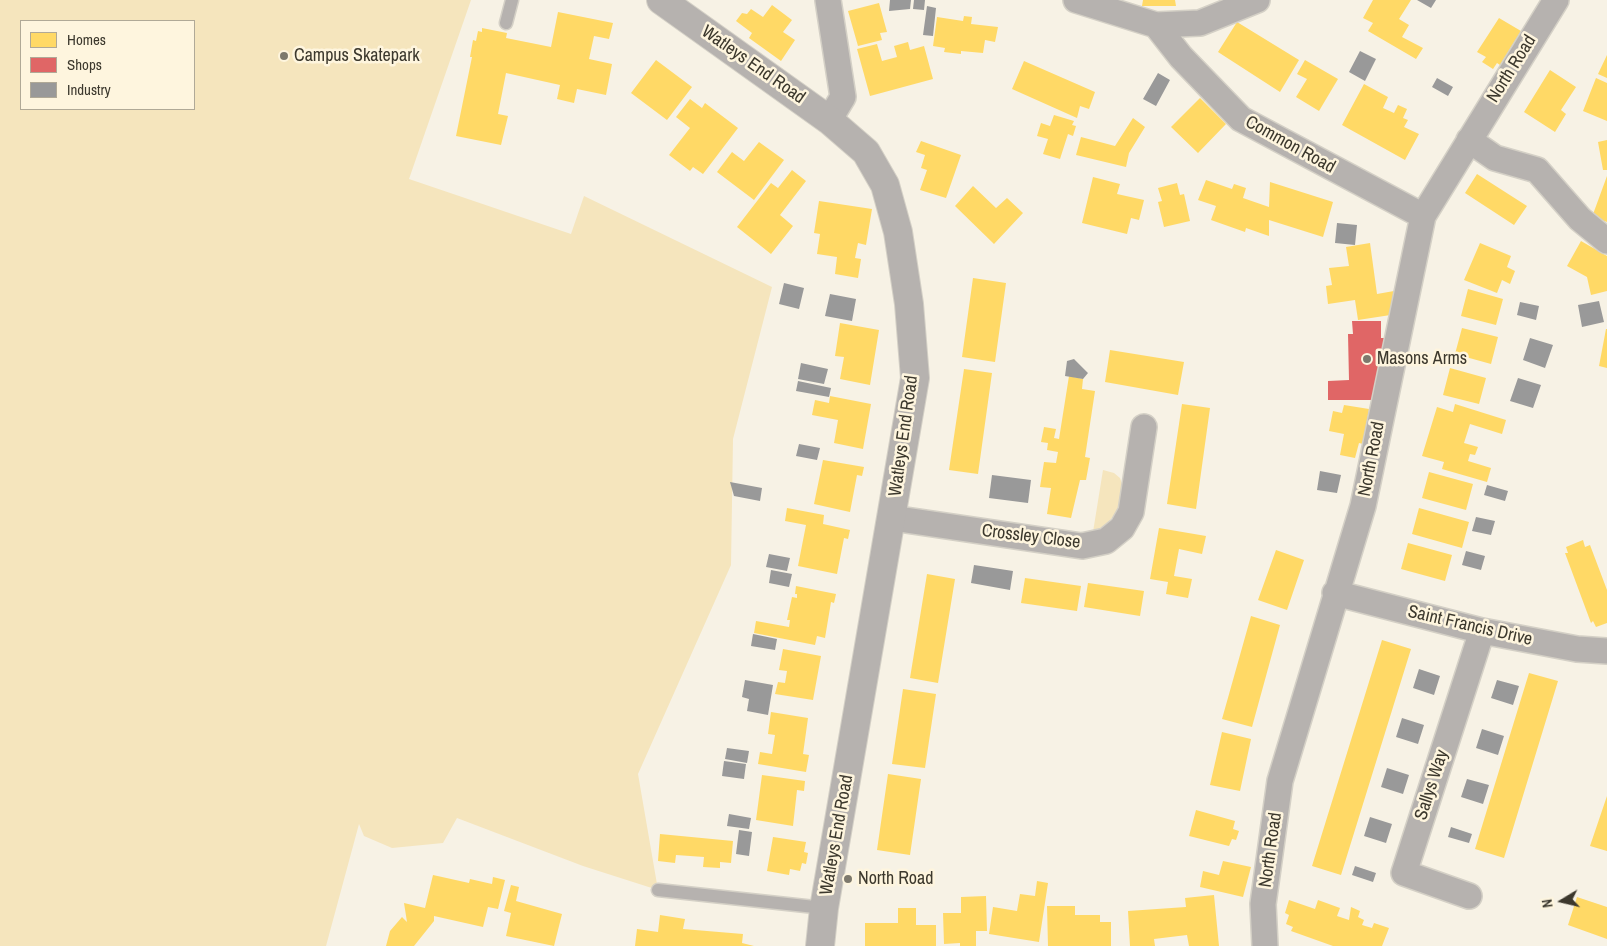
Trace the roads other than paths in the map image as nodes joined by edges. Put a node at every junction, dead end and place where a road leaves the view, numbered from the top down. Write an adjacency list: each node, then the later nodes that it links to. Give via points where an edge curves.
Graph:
1 (512, 0): 7 (lane)
2 (661, 0): 9 (street, Watleys End Road)
3 (828, 0): 9 (street, via 844,97)
4 (1076, 0): 8 (street)
5 (1257, 0): 8 (street, via 1200,23)
6 (1556, 0): 10 (street, North Road)
7 (506, 23)
8 (1156, 25): 11 (street, Common Road, via 1181,57 1241,119)
9 (830, 120): 14 (street, Watleys End Road, via 866,152 885,185 898,232 909,304 915,378)
10 (1469, 140): 11 (street, North Road); 12 (street, via 1495,158 1537,170 1580,219)
11 (1423, 216): 15 (street, North Road, via 1363,506)
12 (1607, 240)
13 (1144, 427): 14 (street, Crossley Close, via 1131,512 1122,528 1106,541 1082,546)
14 (892, 518): 20 (street, Watleys End Road)
15 (1335, 592): 16 (street, Saint Francis Drive); 22 (street, North Road, via 1280,781 1263,904)
16 (1482, 631): 17 (street, Saint Francis Drive, via 1577,649); 19 (street, Sallys Way, via 1404,873)
17 (1607, 651)
18 (658, 890): 20 (lane)
19 (1469, 896)
20 (824, 908): 21 (street, Watleys End Road)
21 (820, 946)
22 (1265, 946)

